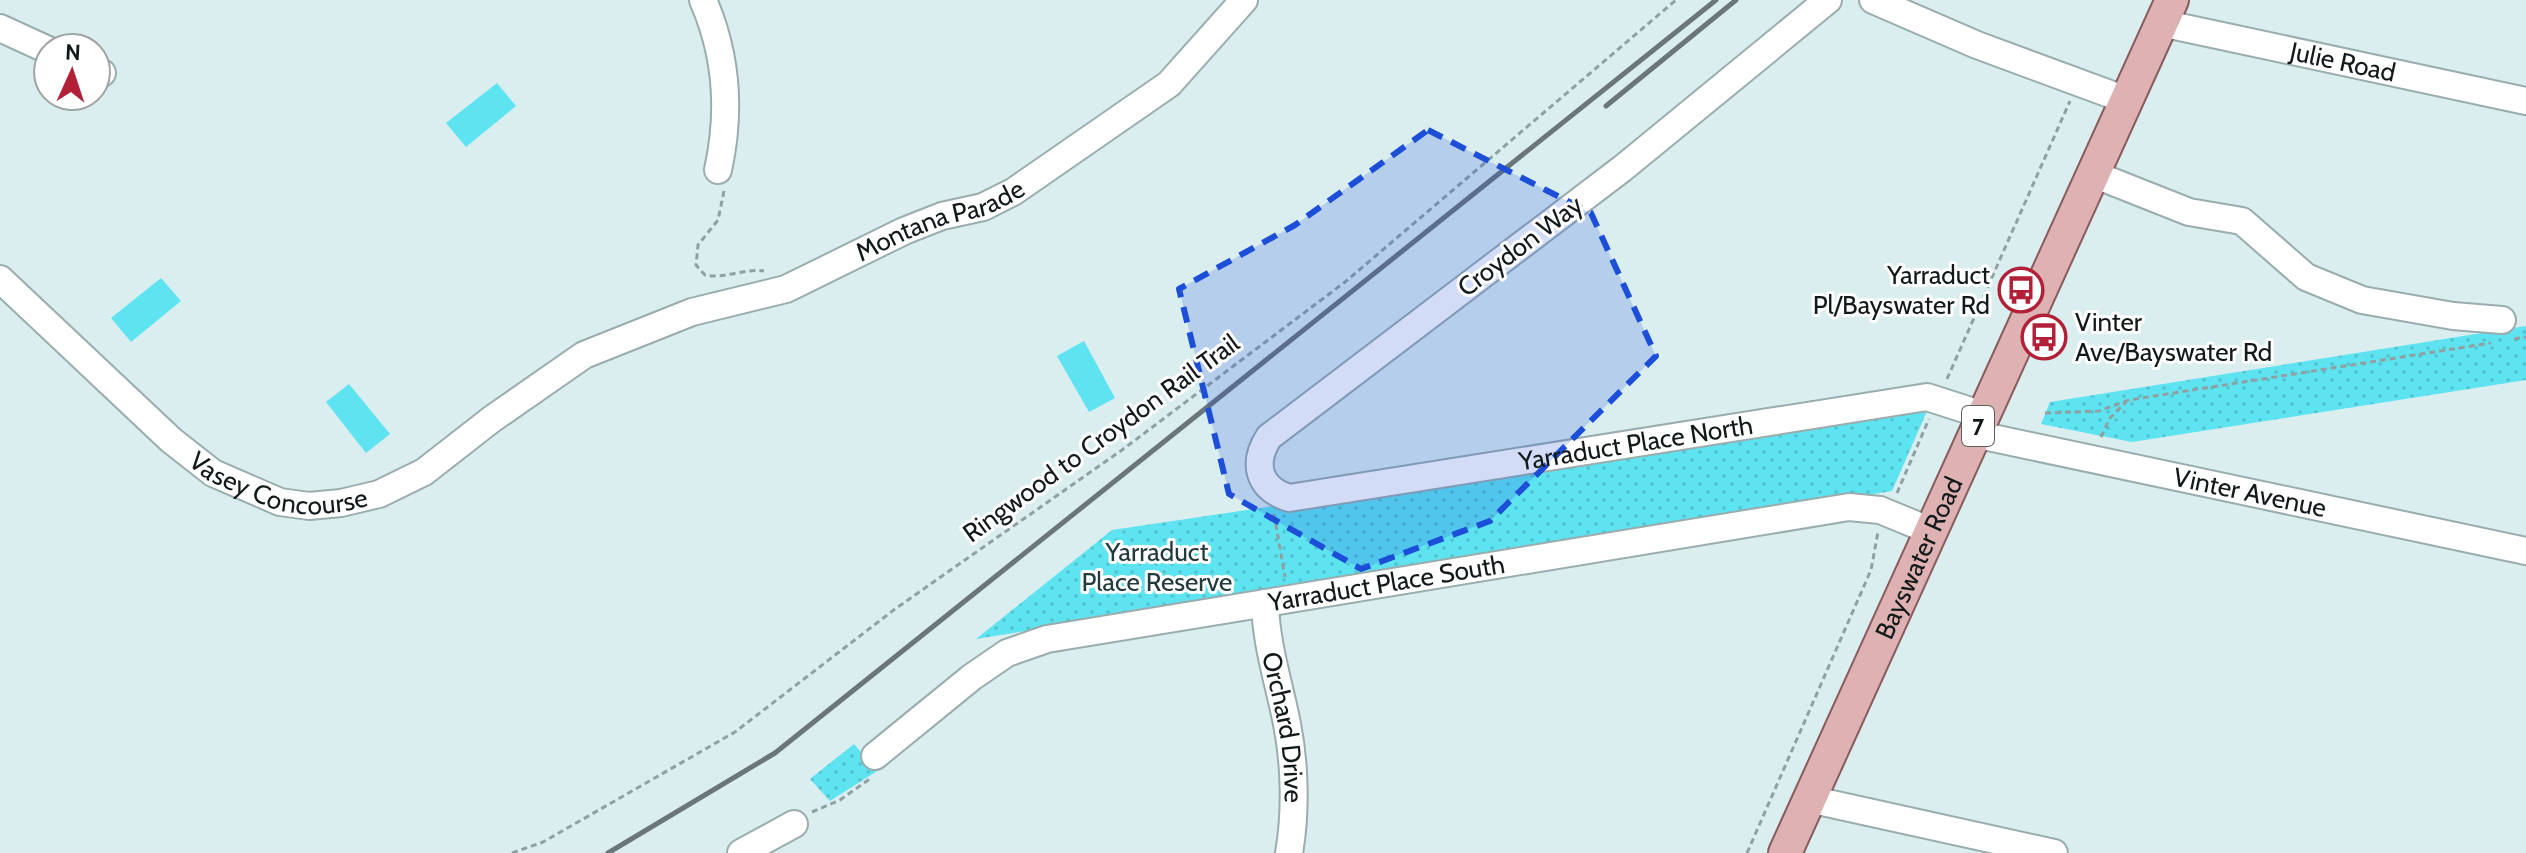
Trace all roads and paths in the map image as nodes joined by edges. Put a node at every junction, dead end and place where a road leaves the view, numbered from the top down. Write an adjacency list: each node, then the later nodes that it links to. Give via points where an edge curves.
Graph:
1 (703, 0): 12 (street, via 724,68 727,114)
2 (1244, 0): 15 (street, Montana Parade, via 1169,84 1013,192 983,207 904,231)
3 (1676, 0): 32 (path, Ringwood to Croydon Rail Trail, via 1345,282 1122,450 895,609 735,732 543,842)
4 (1828, 0): 24 (street, Croydon Way, via 1623,168 1269,437 1257,460 1259,474)
5 (1873, 0): 9 (street)
6 (2167, 12): 10 (main road, Bayswater Road / 7); 11 (street, Julie Road)
7 (0, 28): 8 (street)
8 (32, 43)
9 (2078, 83): 10 (street); 19 (path)
10 (2126, 100): 13 (main road, Bayswater Road / 7)
11 (2526, 101)
12 (718, 170): 15 (path, via 726,181 723,205 715,226 698,245 699,270 714,277 767,271)
13 (2093, 174): 16 (street, via 2189,212 2242,221 2306,277 2362,300 2453,316); 22 (main road, Bayswater Road / 7)
14 (0, 279): 18 (street, Vasey Concourse, via 171,440 213,473 280,502 325,505 379,494 424,472)
15 (786, 289): 18 (street, Montana Parade, via 692,312)
16 (2503, 334): 17 (path); 20 (path)
17 (2526, 337)
18 (584, 355)
19 (1938, 400): 22 (street, Yarraduct Place North); 24 (street, Yarraduct Place North, via 1927,397); 25 (path)
20 (2129, 400): 21 (path, via 2099,411); 23 (path, via 2104,428)
21 (2045, 413)
22 (1978, 424): 23 (street, Vinter Avenue); 26 (main road, Bayswater Road / 7)
23 (2096, 460): 27 (street, Vinter Avenue)
24 (1282, 496): 28 (path, via 1274,515)
25 (1888, 513): 26 (street, Yarraduct Place South); 28 (street, Yarraduct Place South, via 1849,507); 35 (path, via 1878,529 1871,570)
26 (1931, 531): 30 (main road, Bayswater Road / 7)
27 (2526, 551)
28 (1277, 601): 29 (street, Yarraduct Place South, via 1047,639 1007,653); 34 (street, Orchard Drive, via 1269,652 1287,727 1293,789)
29 (875, 756): 31 (path, via 884,769)
30 (1809, 799): 36 (main road, Bayswater Road / 7); 37 (street)
31 (794, 824): 33 (street)
32 (512, 853)
33 (741, 853)
34 (1289, 853)
35 (1747, 853)
36 (1785, 853)
37 (2054, 853)

